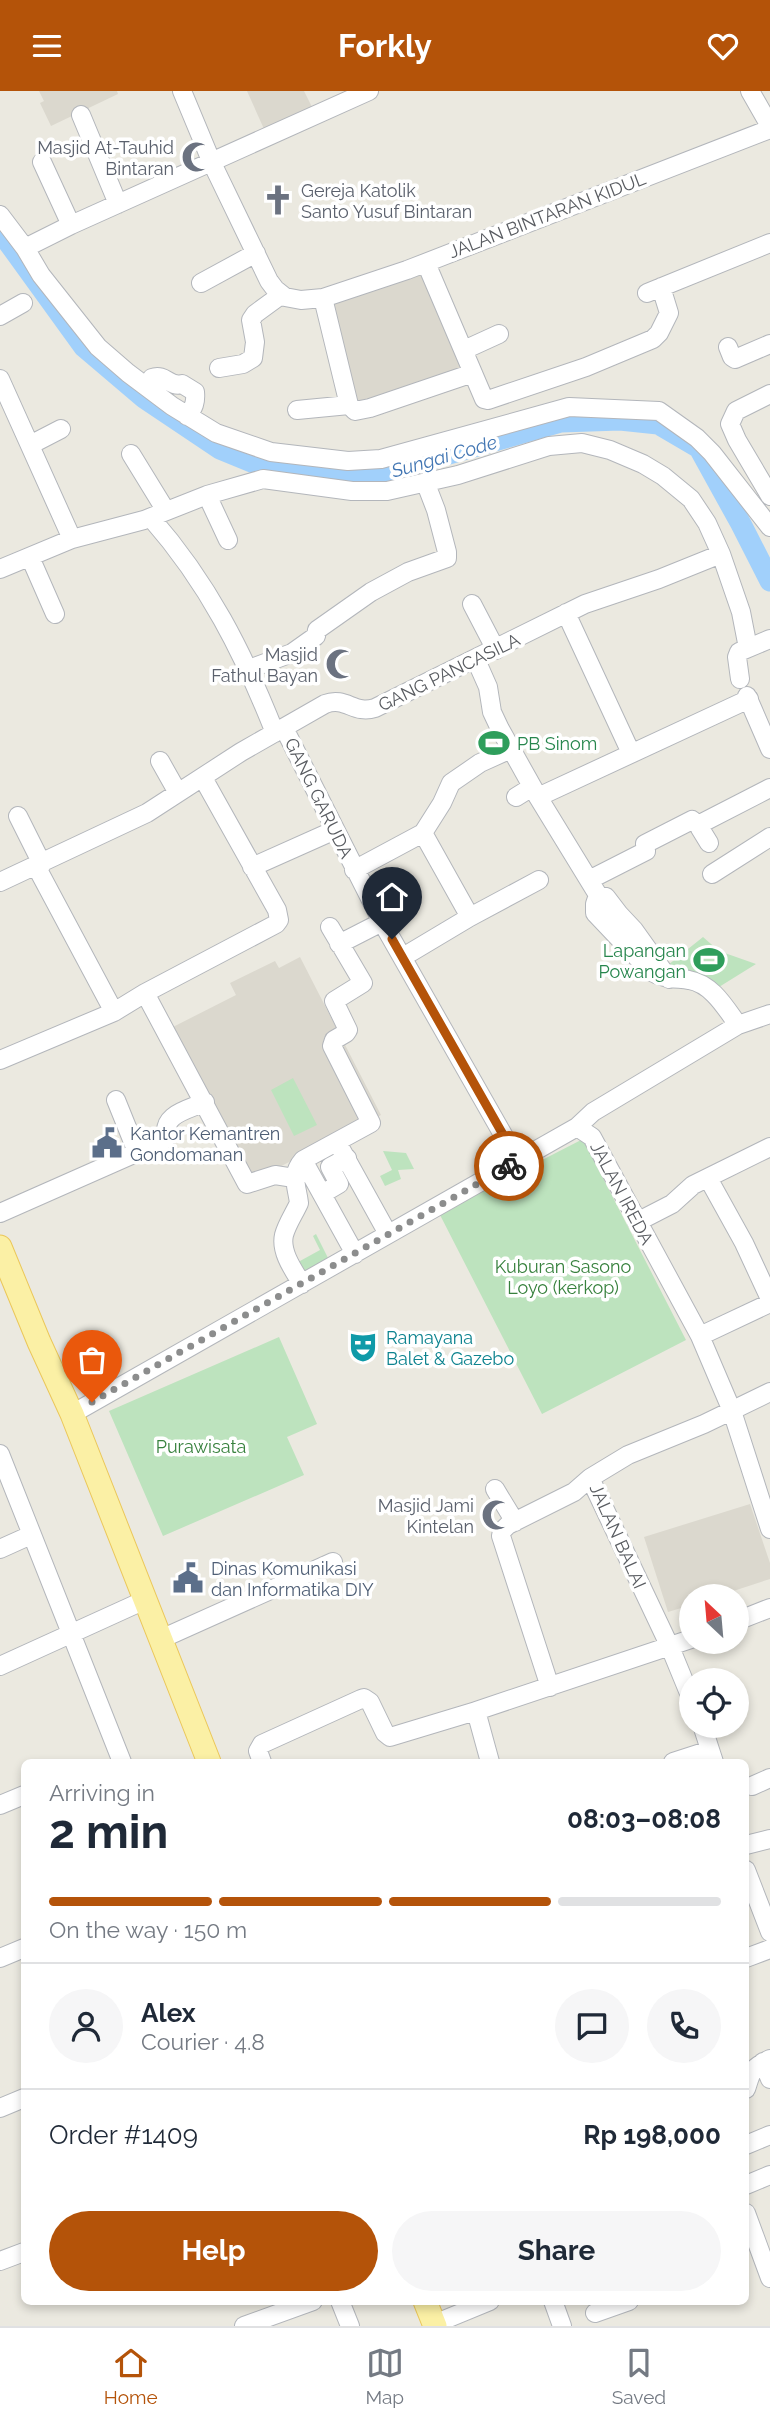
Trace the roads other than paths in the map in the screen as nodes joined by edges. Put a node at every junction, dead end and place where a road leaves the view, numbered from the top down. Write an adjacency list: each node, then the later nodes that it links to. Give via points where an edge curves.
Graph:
1 (182, 91): 7 (street)
2 (369, 91): 7 (street)
3 (750, 91): 5 (street)
4 (80, 115): 8 (street)
5 (770, 127): 14 (street, JALAN BINTARAN KIDUL)
6 (42, 162): 10 (street)
7 (212, 163): 8 (street); 13 (street)
8 (118, 204): 10 (street)
9 (0, 215): 12 (street)
10 (71, 225): 12 (street)
11 (770, 243): 25 (street, via 654,290 669,313 653,339 632,349 494,400 484,399)
12 (25, 248): 27 (street, via 90,339)
13 (256, 253): 15 (street); 16 (street)
14 (426, 263): 17 (street, JALAN BINTARAN KIDUL); 23 (street)
15 (201, 283)
16 (281, 295): 17 (street, via 301,300); 24 (street, via 251,320 253,358)
17 (323, 298): 29 (street)
18 (23, 303): 19 (street)
19 (0, 316)
20 (499, 334): 23 (street)
21 (770, 344): 22 (street, via 735,359)
22 (728, 347)
23 (464, 350): 25 (street)
24 (219, 367)
25 (473, 373): 29 (street, via 370,408 355,411)
26 (0, 379): 33 (street)
27 (150, 389): 31 (street); 31 (street, via 152,378 158,376 190,387 195,399)
28 (770, 394): 37 (street, via 736,411 730,424)
29 (349, 405): 30 (street)
30 (297, 410)
31 (187, 416): 39 (street, via 216,433 271,452 348,461 381,459 569,407 659,411 712,453)
32 (61, 429): 33 (street)
33 (30, 445): 40 (street)
34 (131, 454): 38 (street, GANG GARUDA)
35 (426, 484): 36 (street, via 352,491 264,479); 42 (street, via 555,445 596,446 643,464 675,484 698,509); 51 (street, via 447,558 371,592 292,653)
36 (207, 495): 38 (street); 41 (street)
37 (770, 496)
38 (158, 514): 40 (street); 51 (street, GANG GARUDA)
39 (770, 527)
40 (72, 539): 43 (street)
41 (228, 540)
42 (721, 554): 46 (street, GANG PANCASILA); 48 (street)
43 (30, 557): 44 (street); 47 (street)
44 (0, 569)
45 (472, 604): 49 (street)
46 (566, 613): 49 (street, GANG PANCASILA); 56 (street)
47 (55, 614)
48 (757, 644): 52 (street, via 737,655)
49 (496, 650): 50 (street, GANG PANCASILA)
50 (476, 660): 53 (street, GANG PANCASILA, via 371,710 334,701); 54 (street, via 492,712)
51 (249, 669): 53 (street, GANG GARUDA)
52 (745, 691): 55 (street); 56 (street)
53 (279, 730): 58 (street, GANG PANCASILA); 65 (street, GANG GARUDA)
54 (511, 749): 60 (street); 66 (street, via 451,783)
55 (770, 749)
56 (631, 753): 60 (street)
57 (160, 761): 61 (street)
58 (203, 778): 61 (street, GANG PANCASILA); 70 (street)
59 (770, 788): 64 (street)
60 (535, 792): 62 (street); 75 (street)
61 (178, 793): 69 (street, GANG PANCASILA, via 147,813)
62 (516, 797)
63 (18, 816): 69 (street)
64 (698, 825): 68 (street); 75 (street, via 692,820 645,844 646,851)
65 (335, 830): 70 (street); 71 (street, GANG GARUDA)
66 (423, 833): 71 (street); 76 (street)
67 (770, 837): 72 (street)
68 (709, 843)
69 (39, 865): 74 (street, GANG PANCASILA); 82 (street)
70 (252, 867): 81 (street, via 279,914 278,922)
71 (354, 870): 77 (street, GANG GARUDA)
72 (712, 874)
73 (540, 880): 76 (street)
74 (0, 883)
75 (594, 888): 84 (street, via 628,922 669,979 706,987)
76 (470, 917): 80 (street)
77 (382, 922): 79 (street); 80 (street, GANG GARUDA)
78 (330, 927): 79 (street)
79 (340, 944): 89 (street, via 363,983 334,1001 348,1030 332,1046 371,1123)
80 (403, 957): 94 (street, GANG GARUDA, via 433,994)
81 (145, 993): 82 (street); 87 (street)
82 (114, 1012): 85 (street)
83 (770, 1014): 84 (street)
84 (738, 1025): 88 (street, via 593,1112)
85 (0, 1060)
86 (117, 1100): 91 (street)
87 (205, 1102): 91 (street, via 168,1121 166,1139); 95 (street, via 248,1185 275,1175)
88 (578, 1128): 94 (street, JALAN IREDA); 99 (street, JALAN IREDA, via 592,1137)
89 (337, 1142): 92 (street); 93 (street)
90 (770, 1147): 96 (street)
91 (137, 1152): 98 (street)
92 (347, 1158): 97 (street, via 330,1167 339,1184); 100 (street)
93 (303, 1160): 95 (street); 97 (street)
94 (518, 1161): 100 (street, JALAN IREDA)
95 (294, 1178): 103 (street, via 299,1203 283,1242)
96 (708, 1178): 99 (street); 104 (street)
97 (321, 1194): 102 (street)
98 (0, 1213)
99 (637, 1223): 105 (street, JALAN IREDA)
100 (388, 1234): 102 (street, JALAN IREDA)
101 (0, 1247): 108 (main road)
102 (355, 1254): 103 (street, JALAN IREDA)
103 (302, 1284): 108 (street, JALAN IREDA)
104 (770, 1301): 105 (street)
105 (700, 1336): 107 (street, JALAN IREDA)
106 (770, 1392): 107 (street, JALAN BALAI)
107 (732, 1412): 110 (street, JALAN BALAI, via 628,1455); 113 (street, JALAN IREDA)
108 (72, 1413): 117 (main road)
109 (0, 1454): 114 (street)
110 (590, 1478): 112 (street, via 574,1492); 123 (street, JALAN BALAI)
111 (495, 1489): 112 (street)
112 (515, 1522): 126 (street, via 502,1536)
113 (770, 1529)
114 (31, 1535): 115 (street); 120 (street)
115 (0, 1549)
116 (333, 1562): 121 (street)
117 (145, 1600): 120 (street); 121 (main road)
118 (770, 1608): 119 (street)
119 (749, 1616)
120 (70, 1635): 124 (street); 130 (street)
121 (161, 1639): 131 (main road)
122 (679, 1644): 123 (street)
123 (670, 1647): 125 (street, JALAN BALAI); 126 (street)
124 (0, 1666)
125 (679, 1669)
126 (550, 1687): 127 (street)
127 (476, 1711): 132 (street, via 390,1737 364,1698 262,1744); 133 (street)
128 (706, 1738): 129 (street)
129 (712, 1756): 134 (street)
130 (116, 1759)
131 (208, 1759)
132 (261, 1759)
133 (489, 1759)
134 (692, 1759)
135 (770, 1778): 136 (street)
136 (752, 1786)
137 (21, 1796): 138 (street)
138 (0, 1805)
139 (770, 1839): 140 (street)
140 (749, 1844)
141 (749, 1878): 142 (street)
142 (770, 1931)
143 (21, 1949): 146 (street)
144 (770, 1949): 145 (street)
145 (749, 1957)
146 (0, 1958)
147 (766, 2061): 148 (street); 149 (street)
148 (749, 2074)
149 (770, 2079)
150 (21, 2099): 151 (street)
151 (0, 2108)
152 (770, 2135): 153 (street)
153 (749, 2144)
154 (770, 2175): 155 (street)
155 (749, 2184)
156 (749, 2221): 159 (street)
157 (21, 2253): 158 (street)
158 (0, 2261)
159 (770, 2278)
160 (302, 2305): 168 (street)
161 (342, 2305): 169 (street)
162 (426, 2305): 167 (main road)
163 (482, 2305): 167 (street)
164 (554, 2305): 170 (street)
165 (617, 2305): 166 (street)
166 (594, 2313)
167 (434, 2325)
168 (244, 2326)
169 (350, 2326)
170 (562, 2326)

